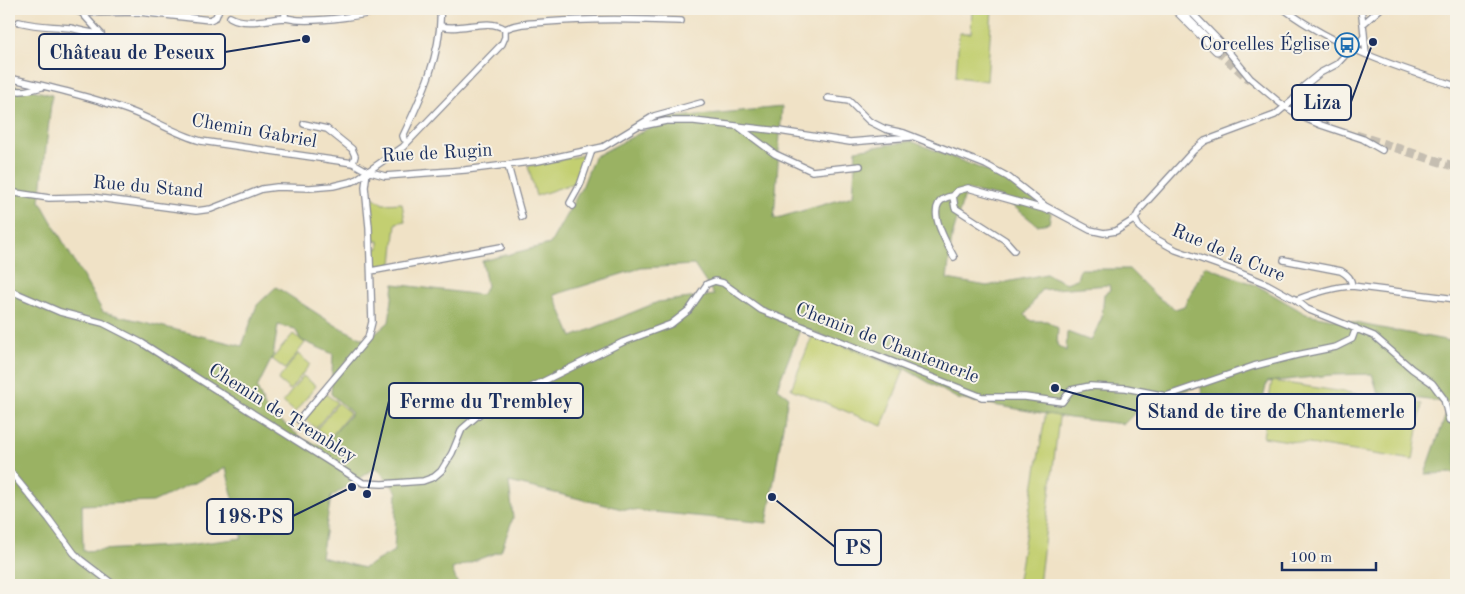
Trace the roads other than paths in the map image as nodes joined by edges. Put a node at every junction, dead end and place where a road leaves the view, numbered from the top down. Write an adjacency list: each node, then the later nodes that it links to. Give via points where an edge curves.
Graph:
1 (72, 9): 11 (street)
2 (219, 9): 11 (street, via 216,17 210,20 139,12)
3 (285, 9): 13 (street)
4 (387, 9): 13 (street, via 320,19)
5 (440, 9): 17 (street)
6 (1176, 9): 21 (main road)
7 (1188, 9): 29 (street, via 1250,78)
8 (1284, 9): 20 (street, via 1312,29)
9 (1361, 9): 16 (street)
10 (1380, 9): 16 (street)
11 (82, 13): 15 (street, via 101,34)
12 (230, 17): 13 (street, via 237,21)
13 (285, 18)
14 (680, 21): 18 (street, via 569,20 514,25)
15 (19, 22)
16 (1363, 24): 19 (street)
17 (441, 26): 18 (street, via 491,24); 34 (street, via 434,57)
18 (505, 29): 40 (street, Rue du Stand, via 506,37 502,44 403,147)
19 (1364, 38): 20 (street); 22 (street)
20 (1356, 49): 22 (street); 29 (street, via 1304,86)
21 (1217, 50)
22 (1366, 54): 24 (street)
23 (9, 78): 25 (street, Chemin Gabriel)
24 (1456, 86)
25 (44, 87): 26 (street, via 26,91); 37 (street, Chemin Gabriel, via 129,110 183,136 201,141)
26 (9, 89)
27 (828, 98): 33 (street, via 849,101 869,121)
28 (700, 103): 31 (street, Rue de Rugin, via 654,116)
29 (1286, 106): 36 (street, via 1300,116 1363,139); 46 (street, via 1274,115 1205,141 1141,208)
30 (304, 124): 37 (street, Chemin Gabriel, via 327,129 352,149)
31 (637, 127): 32 (street, Rue de Rugin, via 666,121 694,121); 35 (street, Rue de Rugin, via 610,144)
32 (739, 127): 33 (street, via 850,142); 39 (street, Rue de Rugin, via 775,154 812,171)
33 (913, 137): 44 (street, via 986,165)
34 (404, 139)
35 (592, 150): 38 (street, Rue de Rugin); 43 (street, via 580,185 570,202)
36 (1382, 150)
37 (353, 163): 40 (street, Chemin Gabriel)
38 (508, 166): 40 (street, Rue de Rugin, via 385,176); 45 (street, Rue de Rugin)
39 (860, 166)
40 (367, 171): 41 (street, Rue du Stand, via 354,181 333,186 262,189 211,209 196,211 91,197 49,198); 51 (street, via 365,188)
41 (9, 192)
42 (953, 196): 44 (street, via 957,191 968,188); 48 (street, via 955,208 1005,240); 49 (street, via 940,199 936,210 938,226)
43 (573, 206)
44 (1058, 213): 46 (street, via 1090,230 1104,233)
45 (522, 217)
46 (1135, 219): 56 (street, Rue de la Cure, via 1139,227 1160,243 1251,278)
47 (500, 246): 51 (street)
48 (1014, 250)
49 (954, 257)
50 (1284, 260): 53 (street, via 1341,271 1351,280)
51 (371, 271): 58 (street, via 372,322 368,338)
52 (724, 283): 54 (street, Chemin de Trembley, via 715,281 707,284 689,310 671,324 623,342 483,411 462,429 452,453 434,477 382,484 362,483 142,343 103,323 60,312); 57 (street, Chemin de Chantemerle, via 760,310 982,397 1025,397 1062,402 1071,390 1090,386 1126,388 1166,396 1254,366 1336,347 1352,339)
53 (1352, 286): 55 (street); 56 (street, via 1316,292)
54 (9, 290)
55 (1456, 299)
56 (1296, 300): 57 (street, Rue de la Cure, via 1307,309)
57 (1356, 328): 59 (street, Rue de la Cure, via 1374,336 1432,382 1444,399 1449,420)
58 (299, 420)
59 (1456, 423)
60 (9, 470): 61 (street, via 81,560)
61 (114, 585)

